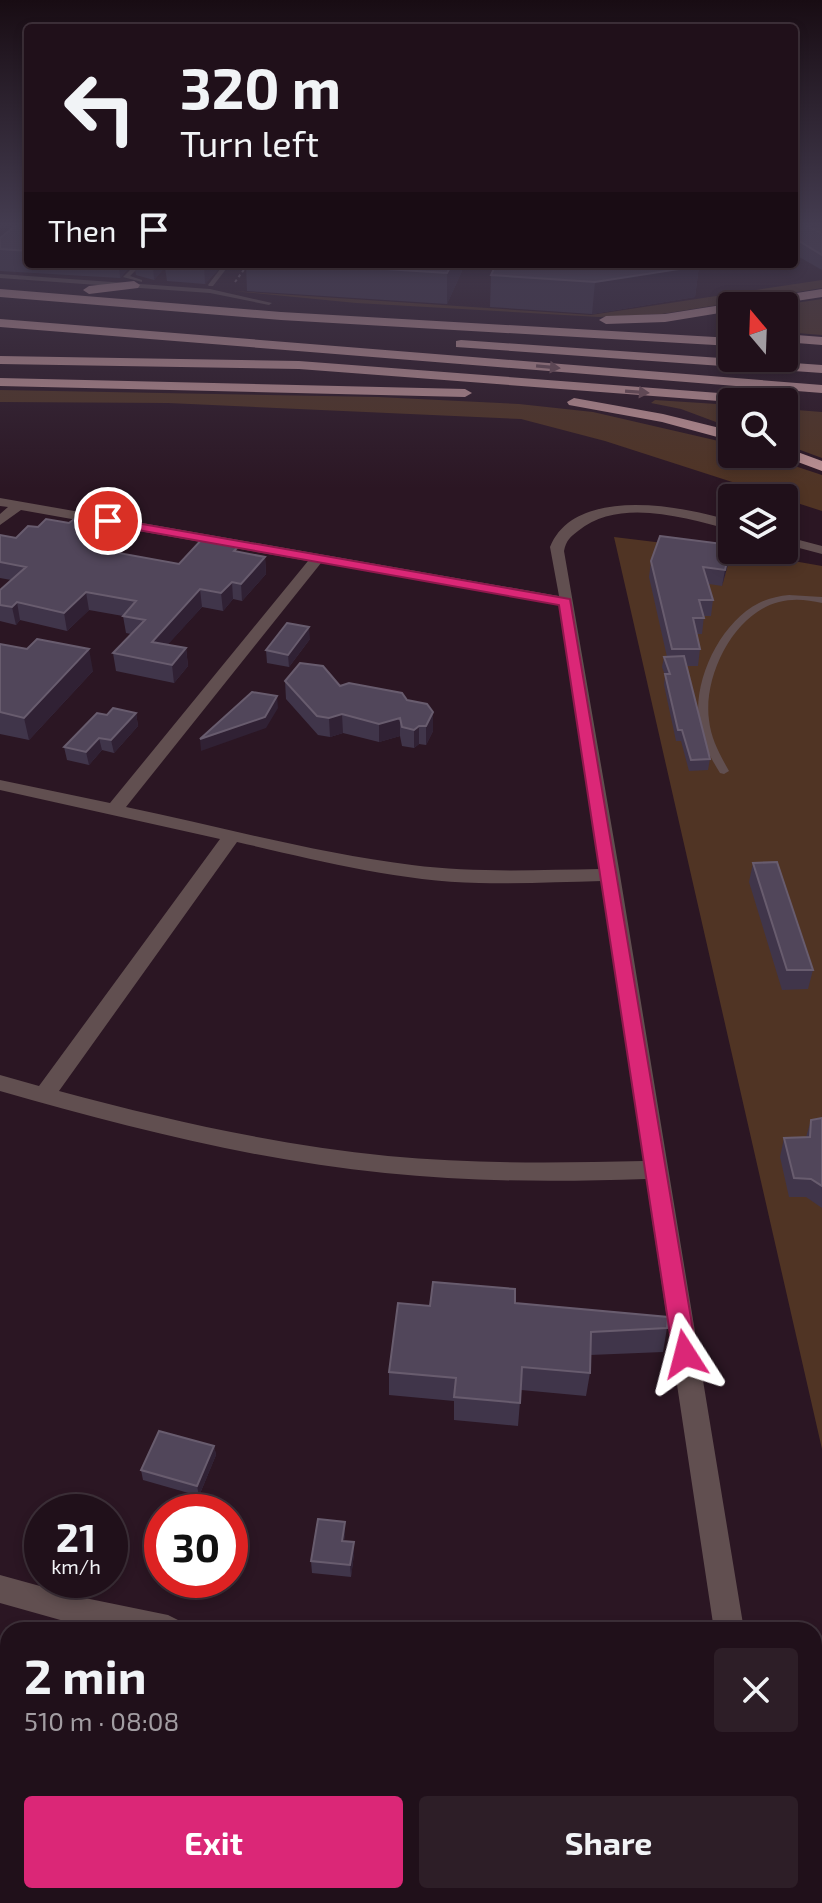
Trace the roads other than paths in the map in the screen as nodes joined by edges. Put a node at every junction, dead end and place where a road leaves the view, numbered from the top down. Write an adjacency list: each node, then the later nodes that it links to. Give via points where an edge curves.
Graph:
1 (0, 312): 9 (highway)
2 (220, 312): 7 (highway)
3 (391, 312): 5 (highway)
4 (696, 312): 5 (highway, via 634,320)
5 (435, 315): 8 (highway)
6 (0, 323): 20 (highway)
7 (402, 323): 11 (highway); 17 (highway)
8 (718, 333)
9 (357, 337)
10 (798, 339): 12 (highway)
11 (718, 341)
12 (822, 341)
13 (451, 343): 22 (highway)
14 (798, 345): 16 (highway)
15 (0, 347): 20 (highway)
16 (822, 347)
17 (718, 349)
18 (798, 354): 19 (highway)
19 (822, 355)
20 (442, 358): 26 (highway, one-way to 26)
21 (0, 360): 25 (highway, via 262,363)
22 (822, 366)
23 (0, 372): 25 (highway, via 307,373); 27 (highway)
24 (0, 382): 27 (highway)
25 (597, 389): 28 (highway, one-way to 28)
26 (822, 389)
27 (400, 390): 31 (highway, via 570,401)
28 (718, 397)
29 (798, 402): 30 (highway)
30 (822, 404)
31 (718, 432)
32 (798, 457): 33 (highway)
33 (822, 466)
34 (0, 502): 35 (street)
35 (19, 505): 36 (street); 40 (street)
36 (0, 521)
37 (718, 524): 42 (street, via 663,515 605,522 570,545 562,569)
38 (798, 544): 39 (street)
39 (822, 550)
40 (317, 559): 42 (street); 45 (street)
41 (822, 600): 43 (lane, via 793,596 762,603 730,634 703,697 707,736)
42 (566, 602): 47 (street)
43 (724, 771)
44 (0, 785): 45 (street)
45 (114, 810): 46 (street)
46 (232, 836): 47 (street, via 412,871 478,877); 49 (street)
47 (611, 875): 50 (street)
48 (0, 1083): 49 (street)
49 (44, 1096): 50 (street, via 232,1141 335,1158 456,1170)
50 (655, 1170): 53 (street)
51 (0, 1589): 52 (street)
52 (80, 1621)
53 (728, 1622)

